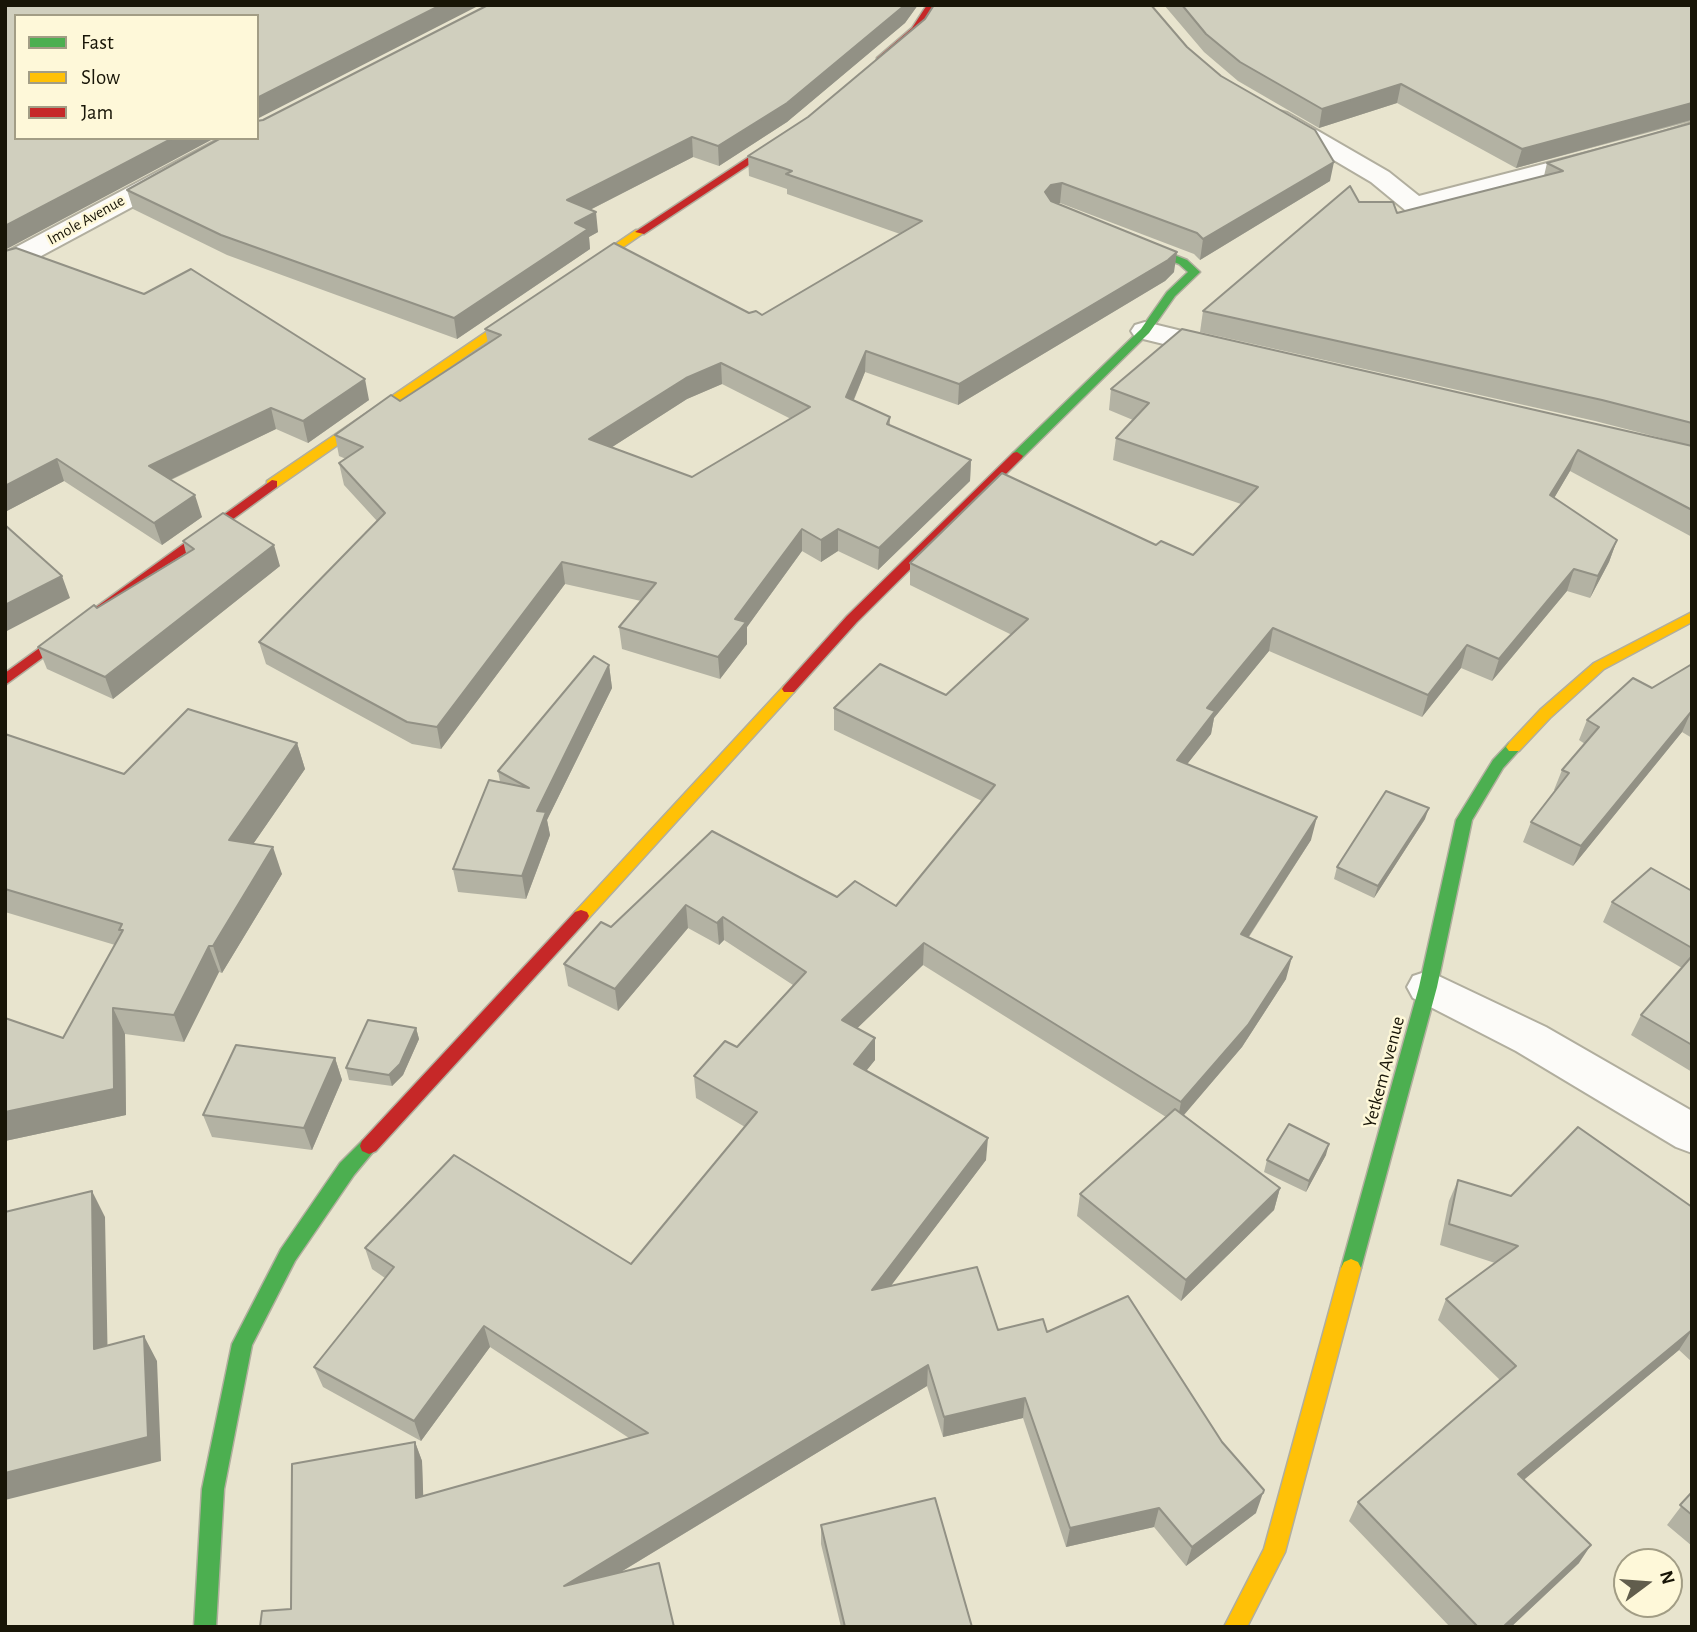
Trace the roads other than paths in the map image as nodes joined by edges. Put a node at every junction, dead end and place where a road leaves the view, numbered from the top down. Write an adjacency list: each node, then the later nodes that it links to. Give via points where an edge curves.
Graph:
1 (932, 5): 2 (street, via 915,30)
2 (872, 66)
3 (1263, 109): 5 (street, via 1380,177 1414,205)
4 (808, 120): 12 (street, via 545,293 100,607)
5 (1692, 130)
6 (238, 140): 8 (street, Imole Avenue)
7 (1108, 233): 9 (street, via 1182,262 1194,272 1171,294)
8 (5, 264)
9 (1145, 331): 10 (street); 15 (street, via 852,619 347,1169 288,1255 242,1344 214,1489)
10 (1254, 356)
11 (1692, 616): 13 (street, Yetkem Avenue, via 1599,667 1545,714 1499,764 1465,820)
12 (5, 680)
13 (1428, 988): 14 (street, via 1531,1040); 16 (street, Yetkem Avenue, via 1274,1552)
14 (1692, 1134)
15 (205, 1627)
16 (1235, 1627)

